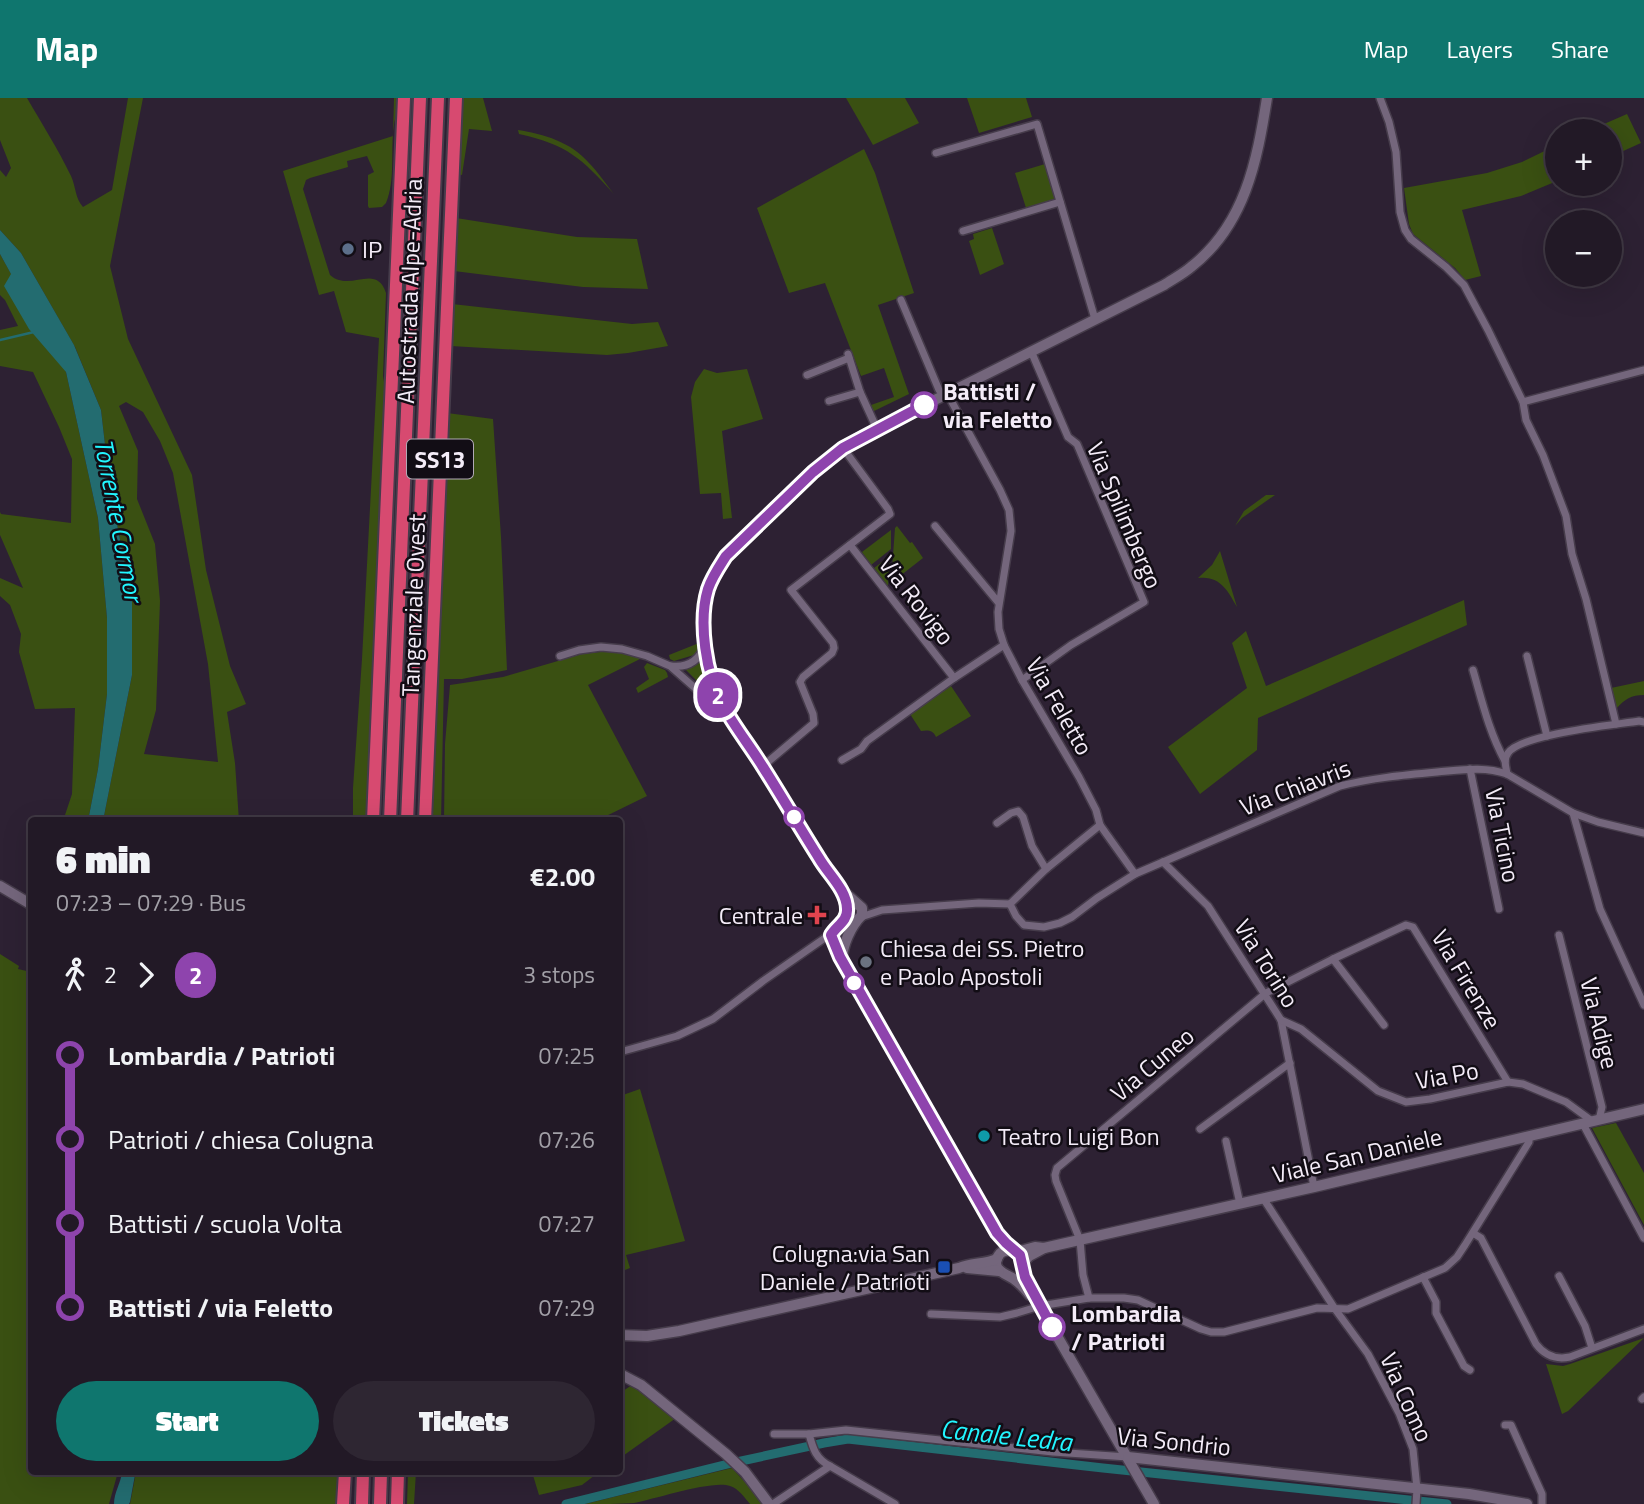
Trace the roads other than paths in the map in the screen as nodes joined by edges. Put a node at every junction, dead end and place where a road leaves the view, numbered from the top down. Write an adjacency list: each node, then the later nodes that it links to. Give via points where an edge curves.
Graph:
1 (404, 98): 42 (highway, Tangenziale Ovest / SS13)
2 (420, 98): 43 (highway, Autostrada Alpe-Adria)
3 (438, 98): 44 (highway, Autostrada Alpe-Adria)
4 (456, 98): 45 (highway, Tangenziale Ovest / SS13)
5 (1267, 98): 11 (street, via 1248,184 1221,238 1191,268)
6 (1380, 98): 18 (street, via 1396,152 1405,229 1464,285)
7 (936, 153): 8 (street, via 1037,124)
8 (1060, 202): 9 (street); 11 (street)
9 (963, 231)
10 (901, 300): 16 (street, Via Feletto, via 939,390)
11 (1095, 319): 12 (street)
12 (1031, 351): 16 (street); 31 (street, Via Spilimbergo, via 1068,437 1077,444 1144,602)
13 (1644, 370): 18 (street)
14 (807, 375): 15 (street, via 849,356)
15 (860, 392): 17 (street); 19 (street)
16 (946, 394): 19 (street); 23 (street, Via Feletto, via 1009,510 1011,531)
17 (829, 401)
18 (1523, 402): 34 (street, via 1525,420 1566,516)
19 (877, 429): 20 (street)
20 (843, 448): 22 (street, via 890,514); 24 (street, via 726,556 708,590)
21 (935, 526): 23 (street)
22 (849, 545): 30 (street, Via Rovigo); 38 (street, via 792,590 834,648 800,682 814,723)
23 (998, 603): 25 (street, Via Feletto)
24 (705, 643): 28 (street, via 697,659); 32 (street)
25 (1004, 645): 30 (street, Via Rovigo); 31 (street, Via Feletto)
26 (560, 656): 28 (street, via 609,647)
27 (1527, 656): 35 (street)
28 (670, 666): 32 (street, via 704,696)
29 (1474, 670): 37 (street, via 1488,723)
30 (954, 678): 36 (street, Via Rovigo)
31 (1021, 680): 47 (street, Via Feletto, via 1079,777)
32 (722, 704): 38 (street)
33 (1644, 722): 34 (street)
34 (1616, 724): 35 (street)
35 (1547, 736): 37 (street, via 1509,751)
36 (842, 760)
37 (1505, 761): 40 (street)
38 (763, 766): 56 (street, via 822,864)
39 (1470, 769): 40 (street, Via Chiavris); 49 (street, Via Chiavris, via 1340,786); 55 (street, Via Ticino)
40 (1507, 774): 41 (street, Via Chiavris)
41 (1573, 813): 48 (street, Via Chiavris); 61 (street, via 1600,909)
42 (373, 817)
43 (390, 817)
44 (407, 817)
45 (425, 817)
46 (997, 823): 50 (street, via 1018,811)
47 (1100, 825): 50 (street); 51 (street, Via Feletto)
48 (1644, 833)
49 (1163, 862): 51 (street, Via Chiavris); 60 (street, Via Torino, via 1208,906)
50 (1046, 869): 54 (street)
51 (1135, 874): 54 (street, Via Chiavris, via 1072,917 1044,927 1021,923)
52 (0, 886): 53 (street)
53 (28, 903)
54 (1010, 904): 56 (street)
55 (1499, 909)
56 (856, 910): 58 (street); 58 (street, via 855,922)
57 (1559, 935): 68 (street, Via Adige, via 1602,1107)
58 (833, 940): 64 (street, via 713,1019 677,1036); 75 (street)
59 (1333, 959): 60 (street, Via Firenze); 63 (street); 66 (street, Via Firenze, via 1406,925 1413,927)
60 (1266, 993): 62 (street, Via Torino); 78 (street, Via Cuneo, via 1057,1168 1056,1181)
61 (1644, 1005)
62 (1282, 1020): 65 (street, Via Torino); 66 (street, Via Po, via 1301,1029 1378,1091 1406,1102)
63 (1384, 1025)
64 (623, 1051)
65 (1290, 1063): 69 (street); 72 (street, Via Torino)
66 (1508, 1083): 68 (street, Via Po, via 1546,1092)
67 (1644, 1109): 68 (street, Viale San Daniele)
68 (1591, 1122): 70 (street, Viale San Daniele); 77 (street)
69 (1200, 1129)
70 (1529, 1136): 72 (street, Viale San Daniele); 76 (street)
71 (1226, 1141): 74 (street)
72 (1314, 1187): 73 (street, Viale San Daniele)
73 (1263, 1198): 74 (street, Viale San Daniele); 90 (street, Via Como)
74 (1240, 1204): 78 (street, Viale San Daniele)
75 (997, 1233): 80 (street); 81 (street)
76 (1473, 1233): 87 (street, via 1445,1268); 94 (street, via 1481,1238 1541,1350 1561,1359)
77 (1644, 1238)
78 (1080, 1240): 79 (street, Viale San Daniele); 88 (street)
79 (1044, 1248): 80 (street, Viale San Daniele); 82 (street, Viale San Daniele)
80 (1015, 1251): 81 (street); 82 (street)
81 (999, 1256): 83 (street); 84 (street)
82 (1023, 1265): 85 (street); 89 (street)
83 (959, 1268): 84 (street); 93 (street, via 678,1331)
84 (999, 1271): 85 (street)
85 (1010, 1276): 89 (street)
86 (1559, 1276): 94 (street)
87 (1423, 1277): 90 (street); 95 (street, via 1436,1302 1436,1313)
88 (1089, 1298): 89 (street); 90 (street, via 1138,1300 1211,1332 1317,1308)
89 (1039, 1304): 91 (street, via 1000,1317); 100 (street)
90 (1337, 1311): 106 (street, Via Como, via 1368,1354 1399,1413 1413,1449)
91 (931, 1314)
92 (1644, 1329): 94 (street)
93 (623, 1337)
94 (1592, 1348)
95 (1470, 1370)
96 (623, 1376): 111 (street, via 641,1385 717,1446)
97 (1505, 1425): 116 (street, via 1511,1426 1542,1494)
98 (774, 1434): 99 (street, Via Sondrio)
99 (810, 1435): 100 (street, Via Sondrio, via 846,1430); 101 (street, via 820,1460)
100 (1129, 1459): 106 (street, Via Sondrio); 113 (street)
101 (830, 1466): 111 (street); 112 (street)
102 (345, 1475): 107 (highway)
103 (363, 1475): 108 (highway)
104 (381, 1475): 109 (highway)
105 (398, 1475): 110 (highway)
106 (1417, 1491): 114 (street, Via Como); 115 (street, Via Sondrio)
107 (343, 1504)
108 (362, 1504)
109 (380, 1504)
110 (397, 1504)
111 (771, 1504)
112 (895, 1504)
113 (1154, 1504)
114 (1416, 1504)
115 (1527, 1504)
116 (1542, 1504)

